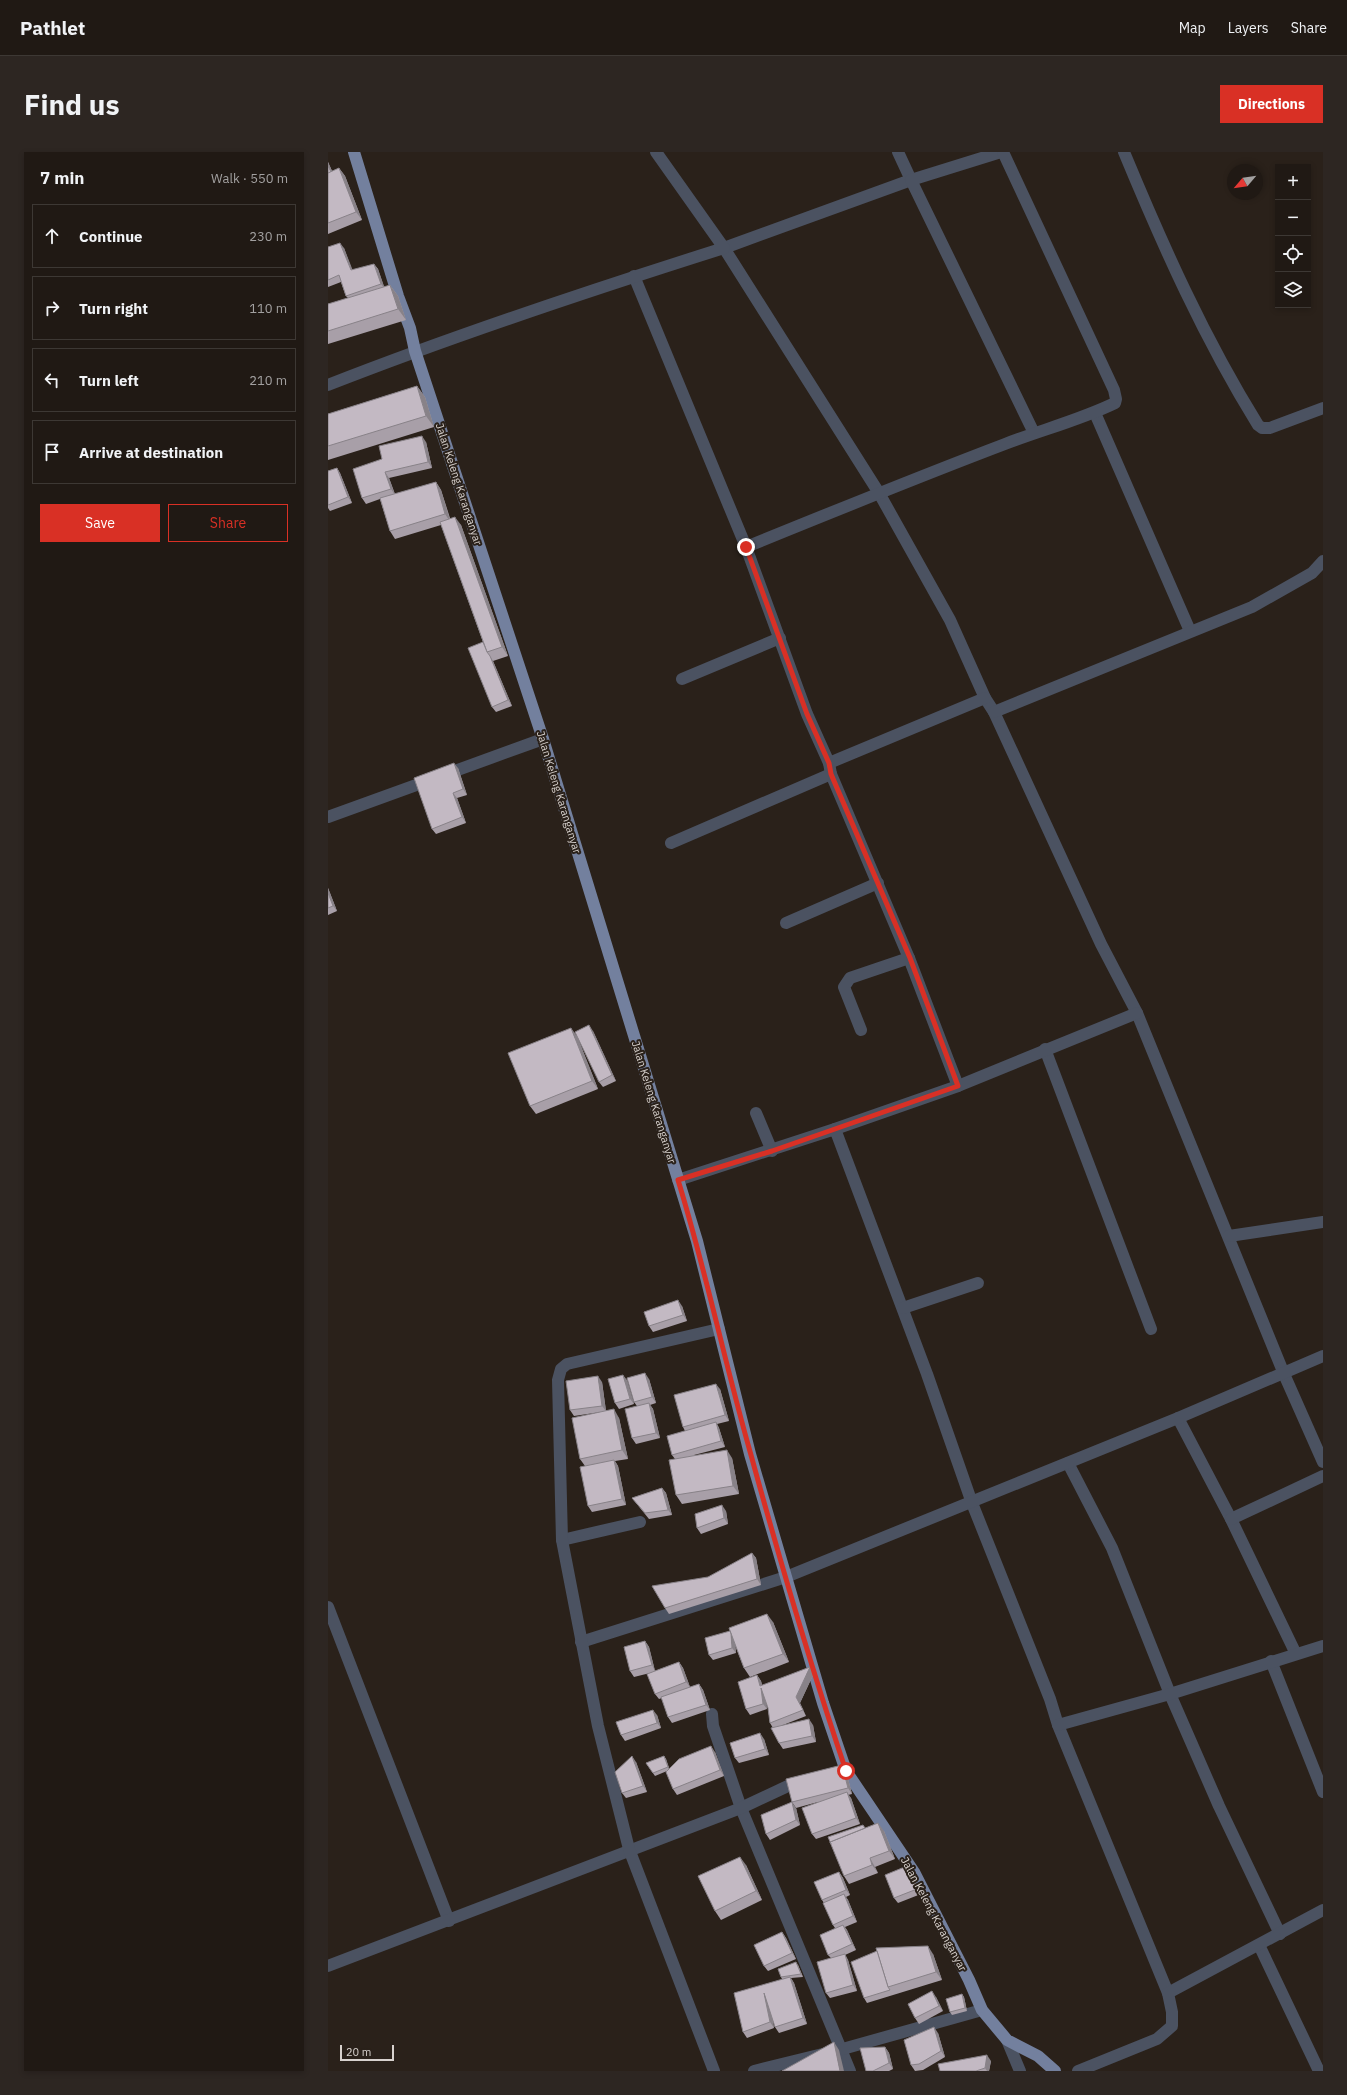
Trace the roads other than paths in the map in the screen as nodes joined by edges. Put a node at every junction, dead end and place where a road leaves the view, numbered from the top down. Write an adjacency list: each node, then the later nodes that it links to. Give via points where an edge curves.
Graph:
1 (354, 152): 9 (main road, Jalan Keleng Karanganyar)
2 (656, 152): 7 (street)
3 (898, 152): 6 (street)
4 (1002, 152): 6 (street); 14 (street, via 1114,390 1115,403)
5 (1124, 152): 13 (street, via 1157,232 1200,323 1258,425 1270,428)
6 (910, 180): 7 (street); 15 (street)
7 (724, 248): 8 (street); 16 (street)
8 (634, 276): 11 (street); 17 (street)
9 (398, 296): 10 (street); 11 (main road, Jalan Keleng Karanganyar, via 410,328)
10 (384, 300)
11 (415, 351): 12 (street); 24 (main road, Jalan Keleng Karanganyar)
12 (328, 385)
13 (1323, 408)
14 (1095, 413): 15 (street); 19 (street)
15 (1034, 433): 16 (street)
16 (879, 493): 17 (street); 22 (street, via 950,620)
17 (746, 547): 20 (street)
18 (1323, 561): 19 (street, via 1312,573 1252,608)
19 (1190, 631): 23 (street)
20 (780, 638): 21 (street); 25 (street, via 807,714)
21 (682, 679)
22 (985, 698): 23 (street); 25 (street)
23 (994, 712): 31 (street, via 1101,944)
24 (543, 739): 26 (street); 38 (main road, Jalan Keleng Karanganyar)
25 (830, 768): 27 (street); 28 (street)
26 (328, 817)
27 (671, 844)
28 (878, 883): 29 (street); 30 (street)
29 (786, 923)
30 (910, 958): 32 (street, via 850,978 846,982 844,987); 34 (street)
31 (1137, 1013): 33 (street); 40 (street)
32 (861, 1030)
33 (1045, 1049): 34 (street); 44 (street)
34 (958, 1086): 36 (street)
35 (756, 1113): 37 (street)
36 (835, 1129): 37 (street); 42 (street)
37 (772, 1151): 38 (street)
38 (678, 1180): 43 (main road, Jalan Keleng Karanganyar, via 697,1241)
39 (1323, 1222): 40 (street)
40 (1229, 1236): 46 (street)
41 (978, 1283): 42 (street)
42 (903, 1308): 51 (street)
43 (719, 1329): 54 (street, via 567,1364 561,1369 558,1380); 55 (main road, Jalan Keleng Karanganyar, via 750,1454)
44 (1151, 1330)
45 (1323, 1356): 46 (street)
46 (1284, 1374): 47 (street); 48 (street)
47 (1178, 1418): 49 (street); 52 (street)
48 (1323, 1462)
49 (1068, 1463): 51 (street); 61 (street, via 1112,1548)
50 (1323, 1476): 52 (street)
51 (972, 1503): 55 (street); 63 (street)
52 (1231, 1519): 59 (street)
53 (640, 1522): 54 (street)
54 (562, 1540): 57 (street)
55 (786, 1577): 57 (street); 64 (main road, Jalan Keleng Karanganyar)
56 (328, 1607): 71 (street)
57 (581, 1642): 69 (street, via 598,1726)
58 (1323, 1646): 59 (street)
59 (1296, 1654): 60 (street)
60 (1271, 1662): 61 (street); 67 (street)
61 (1170, 1694): 63 (street); 72 (street, via 1219,1806)
62 (712, 1714): 68 (street, via 713,1726)
63 (1058, 1725): 75 (street)
64 (846, 1771): 65 (street); 76 (main road, Jalan Keleng Karanganyar, via 914,1872)
65 (832, 1775)
66 (811, 1780): 68 (street, via 790,1785)
67 (1323, 1792)
68 (741, 1808): 69 (street); 78 (street)
69 (629, 1849): 71 (street); 79 (street)
70 (1323, 1910): 72 (street)
71 (449, 1921): 74 (street)
72 (1280, 1934): 73 (street)
73 (1259, 1944): 75 (street); 85 (street)
74 (328, 1966)
75 (1168, 1993): 84 (street, via 1172,2026 1158,2039)
76 (982, 2010): 77 (main road, Jalan Keleng Karanganyar); 78 (street)
77 (1007, 2040): 82 (street); 83 (main road, Jalan Keleng Karanganyar, via 1038,2056)
78 (840, 2050): 80 (street); 81 (street)
79 (714, 2071)
80 (754, 2071)
81 (850, 2071)
82 (1020, 2071)
83 (1055, 2071)
84 (1078, 2071)
85 (1319, 2071)

